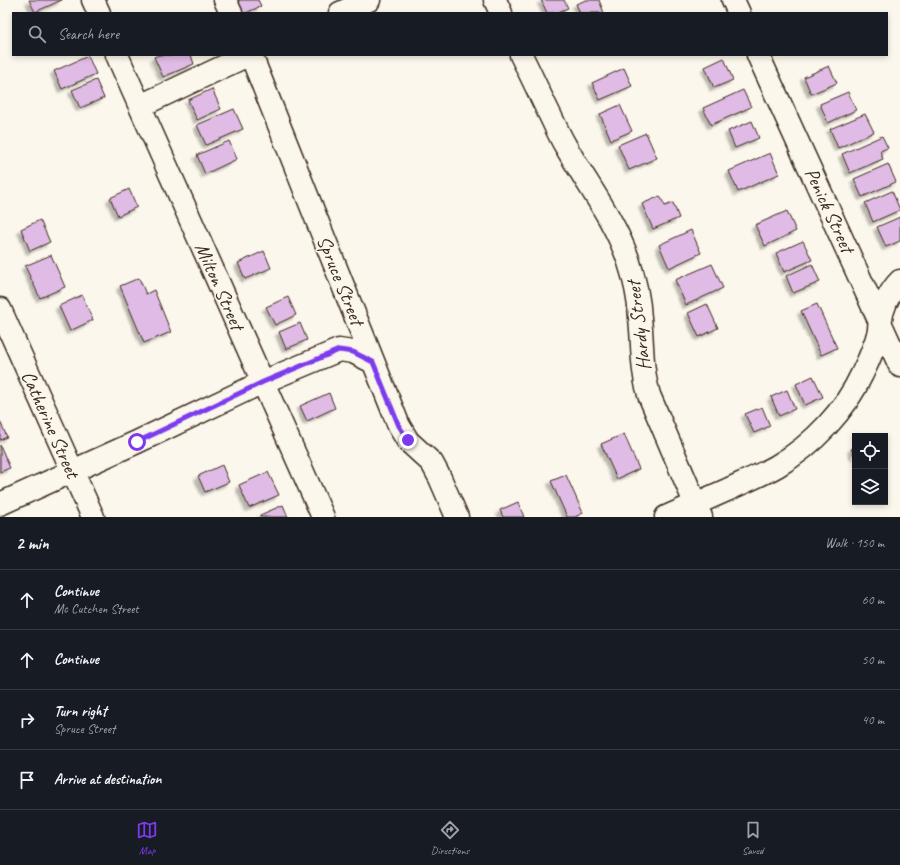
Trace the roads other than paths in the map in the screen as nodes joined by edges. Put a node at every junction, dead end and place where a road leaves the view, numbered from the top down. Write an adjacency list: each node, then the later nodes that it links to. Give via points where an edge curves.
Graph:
1 (93, 0): 6 (street)
2 (225, 0): 7 (street)
3 (369, 0): 8 (street)
4 (495, 0): 9 (street)
5 (733, 0): 10 (street)
6 (99, 12)
7 (231, 12)
8 (342, 12)
9 (501, 12)
10 (739, 12)
11 (117, 56): 16 (street, Milton Street)
12 (247, 56): 16 (street)
13 (249, 56): 20 (street, Spruce Street)
14 (521, 56): 25 (street, Hardy Street, via 564,144 609,218 628,259 638,298 645,383)
15 (758, 56): 19 (street, Penick Street)
16 (140, 106): 22 (street, Milton Street)
17 (900, 282): 19 (street, via 884,306)
18 (0, 309): 23 (street, Catherine Street)
19 (880, 321): 21 (street, Penick Street); 25 (street, via 871,355 860,379 825,428 778,465)
20 (373, 362): 22 (street, via 353,352 339,350); 28 (street, Spruce Street, via 399,426 408,440 432,463)
21 (900, 366)
22 (263, 382): 23 (street); 27 (street, Milton Street)
23 (72, 471): 24 (street); 26 (street, Catherine Street)
24 (0, 504)
25 (699, 510): 29 (street)
26 (93, 517)
27 (323, 517)
28 (457, 517)
29 (666, 517)

